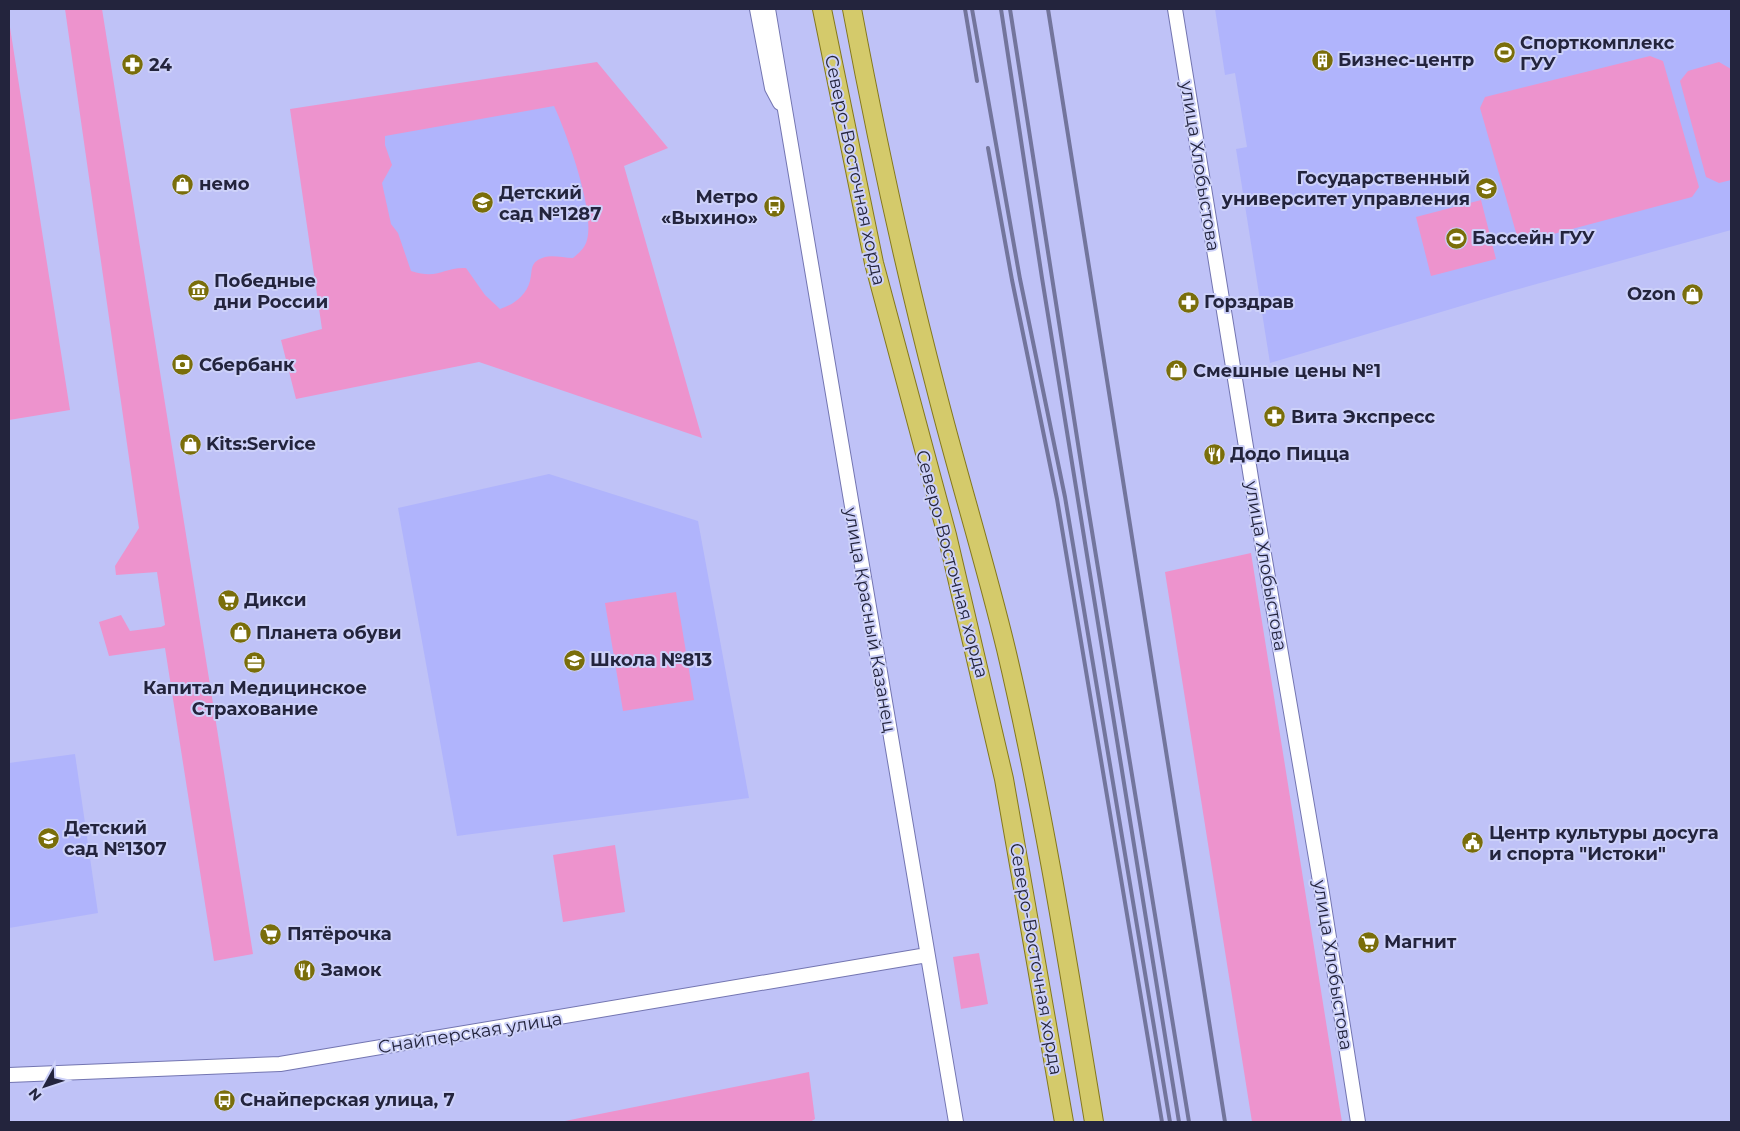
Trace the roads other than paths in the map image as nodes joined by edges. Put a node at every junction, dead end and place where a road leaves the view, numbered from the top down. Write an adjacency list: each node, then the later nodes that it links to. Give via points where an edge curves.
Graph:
1 (757, 9): 6 (street, улица Красный Казанец, via 772,88)
2 (768, 9): 6 (street, улица Красный Казанец)
3 (822, 9): 10 (main road, Северо-Восточная хорда, via 874,263 947,535 1004,779)
4 (852, 9): 11 (main road, Северо-Восточная хорда, via 915,307 1006,648 1033,772)
5 (1174, 9): 12 (street, улица Хлобыстова)
6 (787, 117): 7 (street, улица Красный Казанец)
7 (927, 954): 8 (street, Снайперская улица, via 280,1064); 9 (street, улица Красный Казанец)
8 (9, 1075)
9 (956, 1122)
10 (1064, 1122)
11 (1094, 1122)
12 (1358, 1122)

